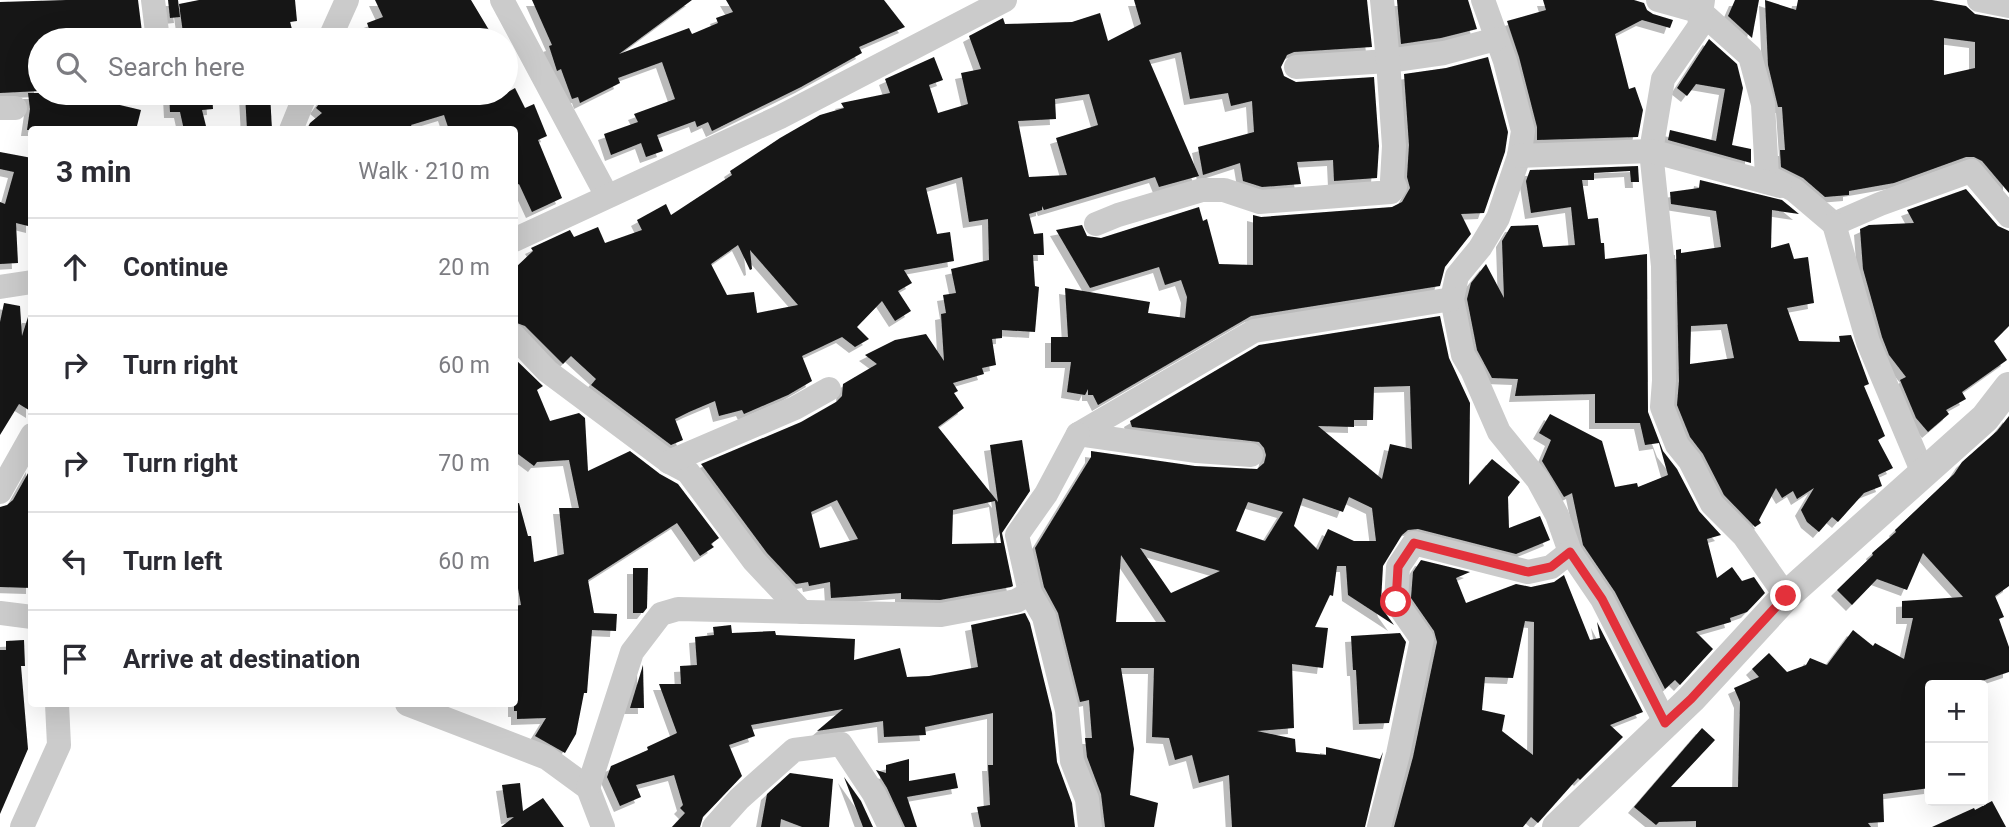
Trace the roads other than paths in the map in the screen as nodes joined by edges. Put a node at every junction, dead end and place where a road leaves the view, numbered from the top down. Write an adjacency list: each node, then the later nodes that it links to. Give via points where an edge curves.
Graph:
1 (153, 0): 11 (street)
2 (347, 0): 12 (street)
3 (502, 0): 13 (street)
4 (1005, 0): 23 (street, via 780,117)
5 (1382, 0): 16 (street)
6 (1483, 0): 15 (street)
7 (1658, 0): 9 (street)
8 (1979, 0): 10 (street)
9 (1702, 6): 20 (street, via 1699,27 1663,79); 22 (street, via 1751,56 1763,104 1767,176)
10 (2009, 6)
11 (156, 28)
12 (334, 28)
13 (517, 28)
14 (518, 30): 23 (street)
15 (1496, 39): 16 (street); 21 (street, via 1523,131)
16 (1388, 61): 17 (street); 25 (street, via 1395,187 1391,192 1260,202 1224,190 1202,190)
17 (1296, 67)
18 (301, 105): 19 (street)
19 (292, 126)
20 (1651, 151): 21 (street); 22 (street); 42 (street, via 1663,266 1662,407 1676,446 1712,504 1744,536)
21 (1520, 156): 30 (street, via 1498,218 1457,276)
22 (1794, 190): 26 (street)
23 (607, 196): 27 (street)
24 (2009, 215): 26 (street, via 1971,171)
25 (1096, 223)
26 (1834, 224): 38 (street, via 1868,342)
27 (518, 238)
28 (28, 283): 29 (street)
29 (0, 287)
30 (1452, 299): 34 (street, via 1254,331); 40 (street, via 1463,355 1499,432 1544,491)
31 (518, 340): 37 (street, via 547,370)
32 (2009, 387): 38 (street, via 1985,418)
33 (829, 389): 37 (street)
34 (1078, 434): 36 (street); 41 (street, via 1046,494 1017,535)
35 (28, 443): 39 (street)
36 (1251, 455)
37 (668, 462): 43 (street, via 688,472 754,561)
38 (1923, 473): 42 (street)
39 (0, 492)
40 (1570, 552): 48 (street, via 1602,599); 55 (street, via 1551,567 1528,572 1414,543 1398,567 1396,602 1422,639)
41 (1030, 593): 43 (street, via 1016,601 941,615); 54 (street, via 1044,617 1068,710 1072,761 1087,799)
42 (1786, 596): 48 (street)
43 (802, 612): 49 (street, via 678,609 661,614 632,652)
44 (0, 613): 45 (street)
45 (28, 616)
46 (57, 707): 50 (street, via 59,745)
47 (415, 707): 49 (street, via 547,758)
48 (1665, 723): 56 (street)
49 (588, 788): 51 (street)
50 (22, 827)
51 (603, 827)
52 (714, 827): 53 (street, via 794,750 841,744)
53 (890, 827)
54 (1090, 827)
55 (1379, 827)
56 (1556, 827)

